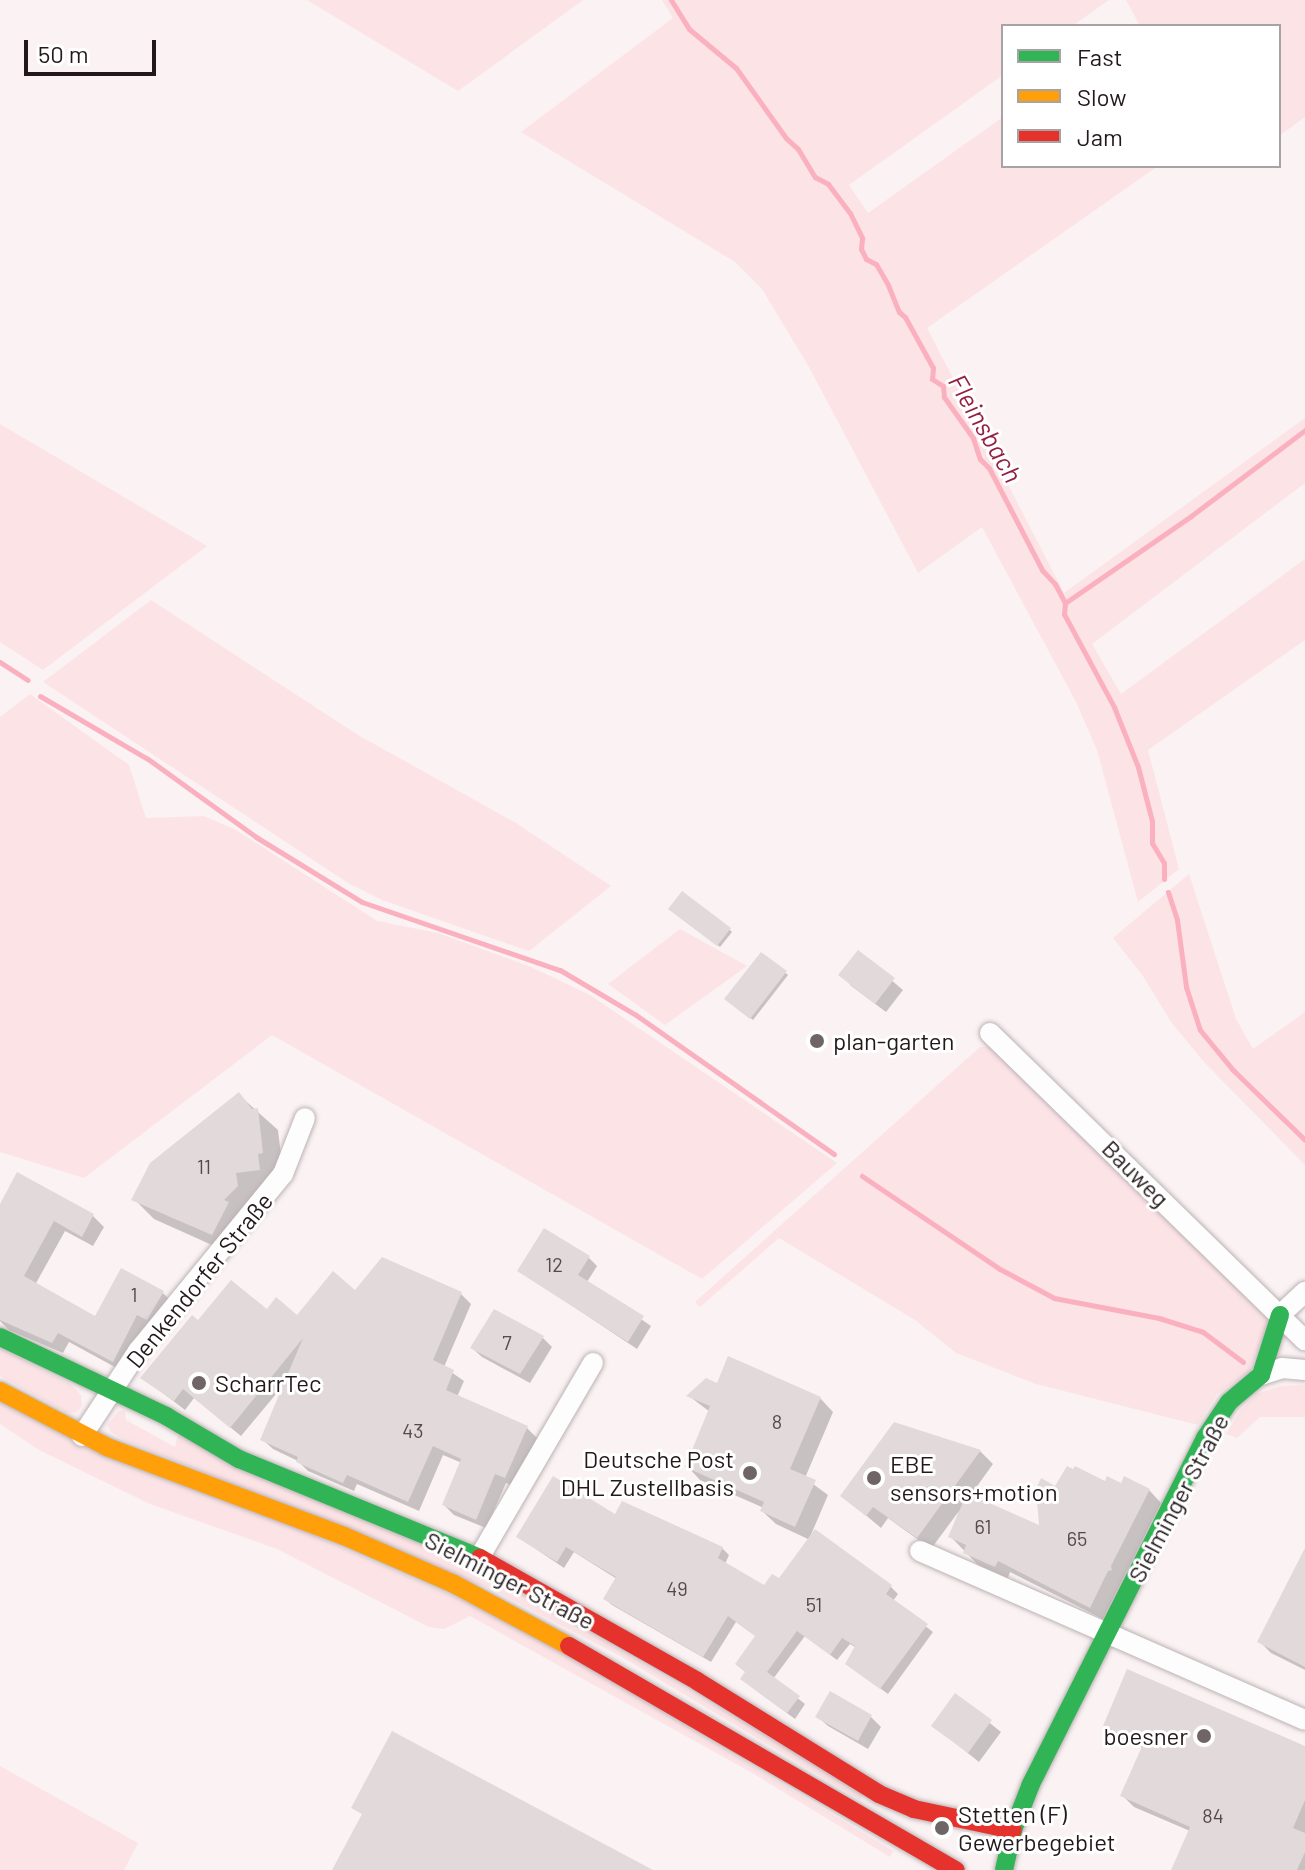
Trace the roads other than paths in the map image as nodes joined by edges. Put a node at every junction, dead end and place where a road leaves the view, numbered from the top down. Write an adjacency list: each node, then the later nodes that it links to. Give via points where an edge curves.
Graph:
1 (990, 1033): 4 (street, Bauweg)
2 (305, 1118): 10 (street, Denkendorfer Straße, via 273,1189)
3 (1305, 1292): 4 (street)
4 (1280, 1315): 6 (street, Bauweg); 9 (street)
5 (0, 1337): 10 (street, Sielminger Straße)
6 (1305, 1340)
7 (593, 1363): 14 (street)
8 (1305, 1370): 9 (street, via 1282,1368)
9 (1261, 1375): 15 (street, Sielminger Straße, via 1216,1420)
10 (111, 1390): 12 (street, Denkendorfer Straße); 14 (street, Sielminger Straße, via 239,1459)
11 (0, 1391): 12 (street, Sielminger Straße)
12 (82, 1436): 18 (street, Sielminger Straße, via 454,1584 639,1684)
13 (920, 1551): 15 (street)
14 (479, 1558): 17 (street, Sielminger Straße, via 697,1681 879,1794 914,1809)
15 (1108, 1633): 16 (street); 17 (street, Sielminger Straße)
16 (1305, 1720)
17 (1013, 1830): 19 (street, Sielminger Straße)
18 (956, 1870)
19 (1004, 1870)

